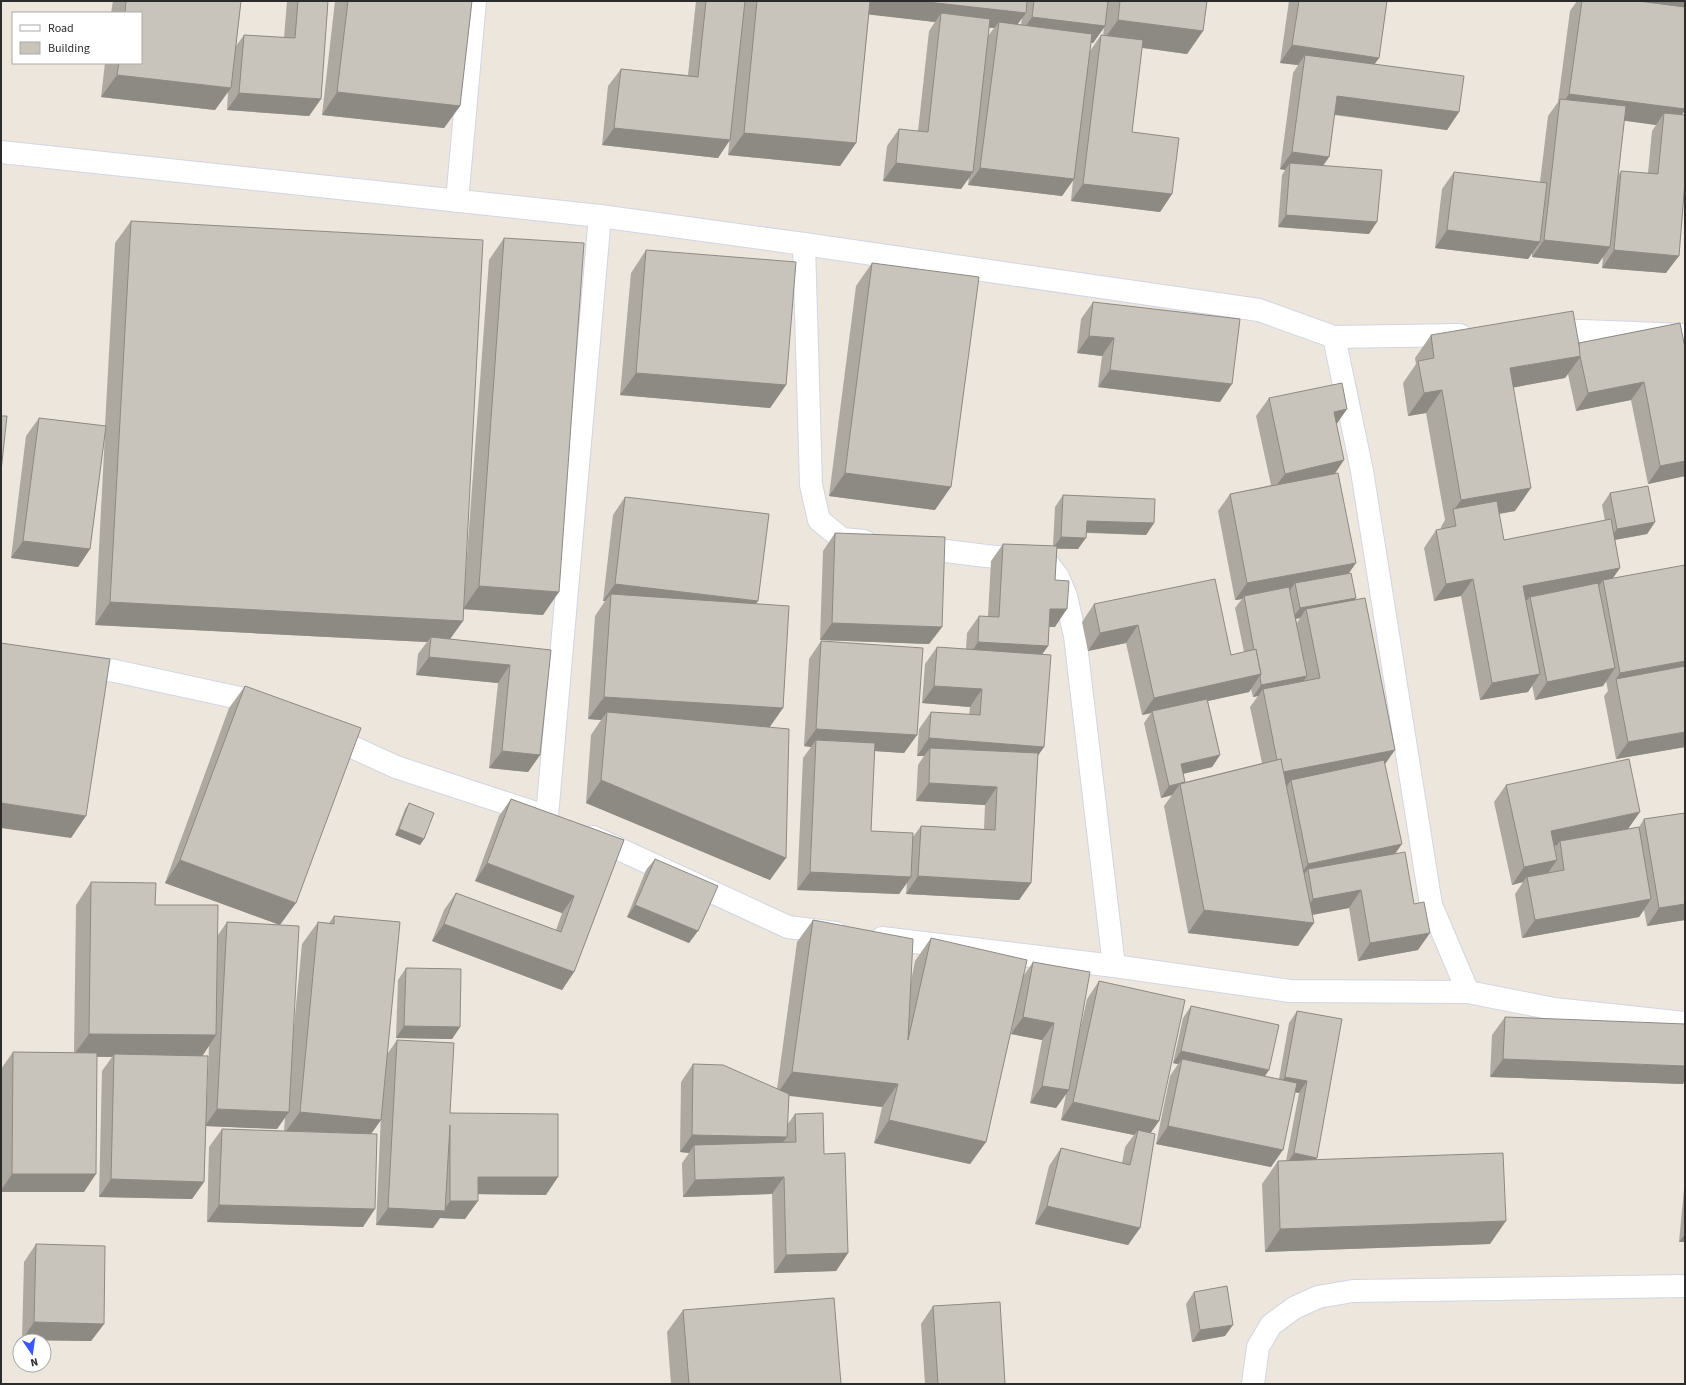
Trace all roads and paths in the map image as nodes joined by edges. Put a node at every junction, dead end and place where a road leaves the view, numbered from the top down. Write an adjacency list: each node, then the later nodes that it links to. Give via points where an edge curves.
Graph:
1 (475, 1): 3 (street)
2 (1, 152): 3 (street)
3 (457, 201): 4 (street)
4 (600, 216): 5 (street); 13 (street)
5 (804, 244): 9 (street, via 1260,310); 14 (street, via 811,485 819,520 842,539 1046,561 1058,577 1066,596 1075,636)
6 (1527, 333): 8 (street, via 1582,331)
7 (1479, 334): 9 (street)
8 (1685, 335)
9 (1334, 337): 15 (street, via 1362,471 1431,904)
10 (62, 663): 11 (street, via 115,671 244,699)
11 (280, 715)
12 (309, 728): 13 (street, via 396,767)
13 (547, 816): 14 (street, via 788,927)
14 (1114, 966): 15 (street, via 1290,991)
15 (1468, 992): 16 (street, via 1554,1009)
16 (1685, 1023)
17 (1685, 1286): 18 (street, via 1352,1291 1318,1297 1294,1308 1271,1324 1258,1347)
18 (1253, 1384)

